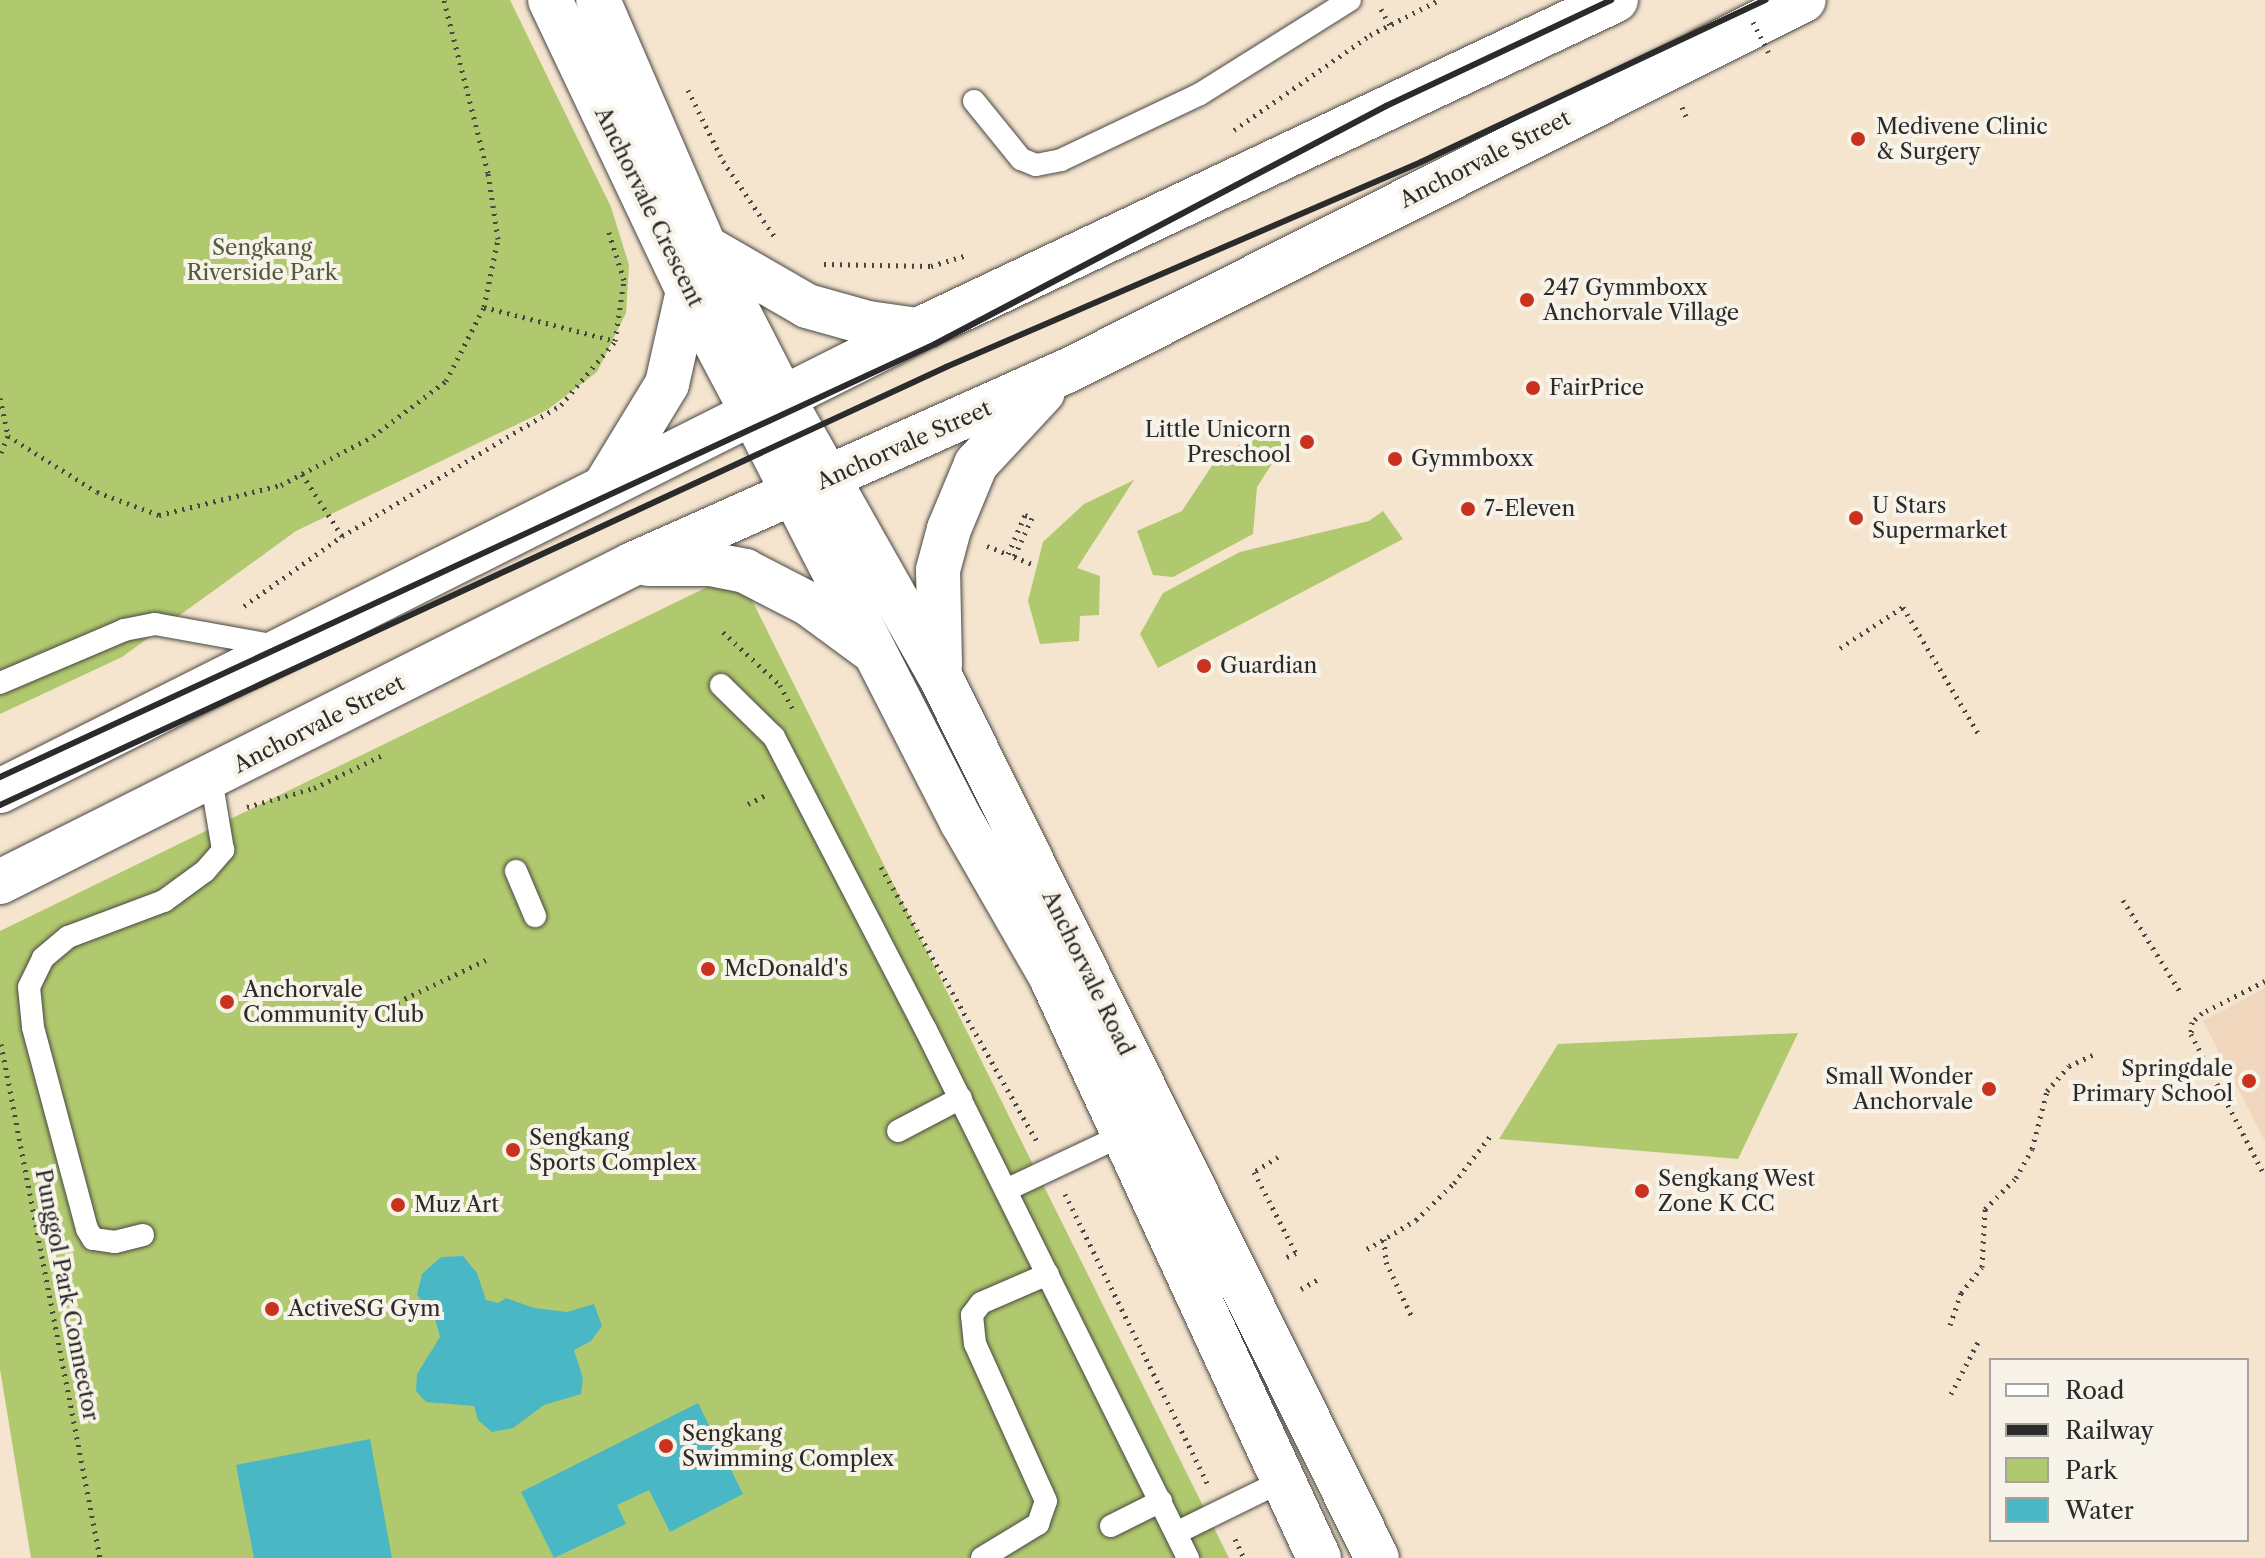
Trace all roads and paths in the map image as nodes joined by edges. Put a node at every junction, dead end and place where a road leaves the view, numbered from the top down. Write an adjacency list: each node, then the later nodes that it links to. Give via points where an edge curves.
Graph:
1 (444, 0): 21 (path, via 488,173 498,239)
2 (550, 0): 20 (street, Anchorvale Crescent)
3 (598, 0): 17 (street, Anchorvale Crescent)
4 (1350, 0): 13 (lane, via 1200,94 1061,160 1036,165 1021,159)
5 (1439, 0): 10 (path)
6 (1616, 0): 22 (street)
7 (1804, 0): 24 (street, Anchorvale Street)
8 (1386, 19): 10 (path)
9 (1753, 22): 11 (path, bridge)
10 (1390, 25): 14 (path)
11 (1768, 52)
12 (681, 76): 16 (path, via 723,161)
13 (974, 101)
14 (1226, 135)
15 (607, 227): 23 (path, via 624,280)
16 (776, 239)
17 (705, 247): 22 (street, via 807,306); 26 (street, Anchorvale Crescent)
18 (984, 248): 19 (path, via 931,266 883,269 824,264)
19 (812, 258)
20 (688, 291): 26 (street, Anchorvale Crescent); 31 (street, via 667,384)
21 (484, 307): 23 (path); 29 (path, via 446,381 373,436)
22 (918, 330): 26 (street)
23 (615, 341): 32 (path, via 561,405)
24 (1065, 372): 30 (street, Anchorvale Street); 42 (street, via 976,464 949,529 938,570)
25 (0, 398): 27 (path)
26 (767, 405): 30 (street, Anchorvale Road); 31 (street)
27 (8, 436): 28 (path); 29 (path, via 97,492 159,515 281,485)
28 (0, 455)
29 (302, 474): 32 (path)
30 (812, 486): 35 (street, Anchorvale Street); 41 (street, Anchorvale Road); 42 (street, Anchorvale Road)
31 (604, 488): 39 (street)
32 (342, 536): 37 (path)
33 (986, 546): 34 (path)
34 (1011, 555): 34 (path, via 1025,515 1032,518); 36 (path)
35 (633, 564): 41 (street, via 710,564 745,571 809,604); 49 (street, Anchorvale Street)
36 (1035, 565)
37 (233, 614)
38 (723, 632): 45 (path, via 780,685)
39 (282, 646): 43 (lane, via 155,624 124,630); 48 (street, via 114,737)
40 (1840, 648): 46 (path, via 1903,607)
41 (882, 659): 63 (street, Anchorvale Road, via 962,822 1050,975)
42 (940, 676): 90 (street, Anchorvale Road)
43 (0, 683)
44 (721, 685): 61 (lane, via 774,737)
45 (795, 712)
46 (1979, 735)
47 (385, 754): 49 (path, via 256,807)
48 (0, 791)
49 (214, 793): 52 (street, Anchorvale Street, via 137,816); 69 (lane, via 223,850 205,871 164,901 68,937 43,958 29,987 33,1027 87,1229 93,1239 115,1242)
50 (877, 860): 66 (path)
51 (516, 871): 54 (lane)
52 (0, 882)
53 (2123, 900): 57 (path)
54 (535, 916)
55 (486, 960): 58 (path)
56 (2265, 981): 67 (path, via 2202,1013 2192,1022 2191,1034)
57 (2181, 993)
58 (383, 1009)
59 (0, 1039): 85 (path, Punggol Park Connector)
60 (2093, 1055): 77 (path, via 2069,1066 2047,1091 2032,1149 2016,1178 1985,1209 1982,1267 1961,1293)
61 (961, 1098): 62 (lane); 68 (lane)
62 (898, 1131)
63 (1125, 1134): 66 (lane); 80 (street, Anchorvale Road)
64 (1491, 1135): 70 (path, via 1454,1183 1416,1220)
65 (1278, 1157): 72 (path, via 1254,1172 1296,1253)
66 (1053, 1168): 68 (lane); 82 (path)
67 (2265, 1176)
68 (1006, 1190): 73 (lane)
69 (143, 1235)
70 (1384, 1239): 71 (path); 76 (path, via 1386,1262)
71 (1367, 1249)
72 (1285, 1258)
73 (1048, 1274): 81 (lane); 86 (lane, via 981,1303 972,1315 975,1344 1046,1501 1038,1524)
74 (1320, 1278): 75 (path)
75 (1301, 1289)
76 (1413, 1319)
77 (1950, 1325)
78 (1979, 1340): 79 (path)
79 (1951, 1394)
80 (1280, 1482): 82 (lane); 89 (street, Anchorvale Road)
81 (1161, 1501): 83 (lane); 84 (lane)
82 (1221, 1511): 84 (lane); 88 (path)
83 (1111, 1526)
84 (1176, 1533): 87 (lane)
85 (100, 1558)
86 (982, 1558)
87 (1188, 1558)
88 (1244, 1558)
89 (1319, 1558)
90 (1377, 1558)

